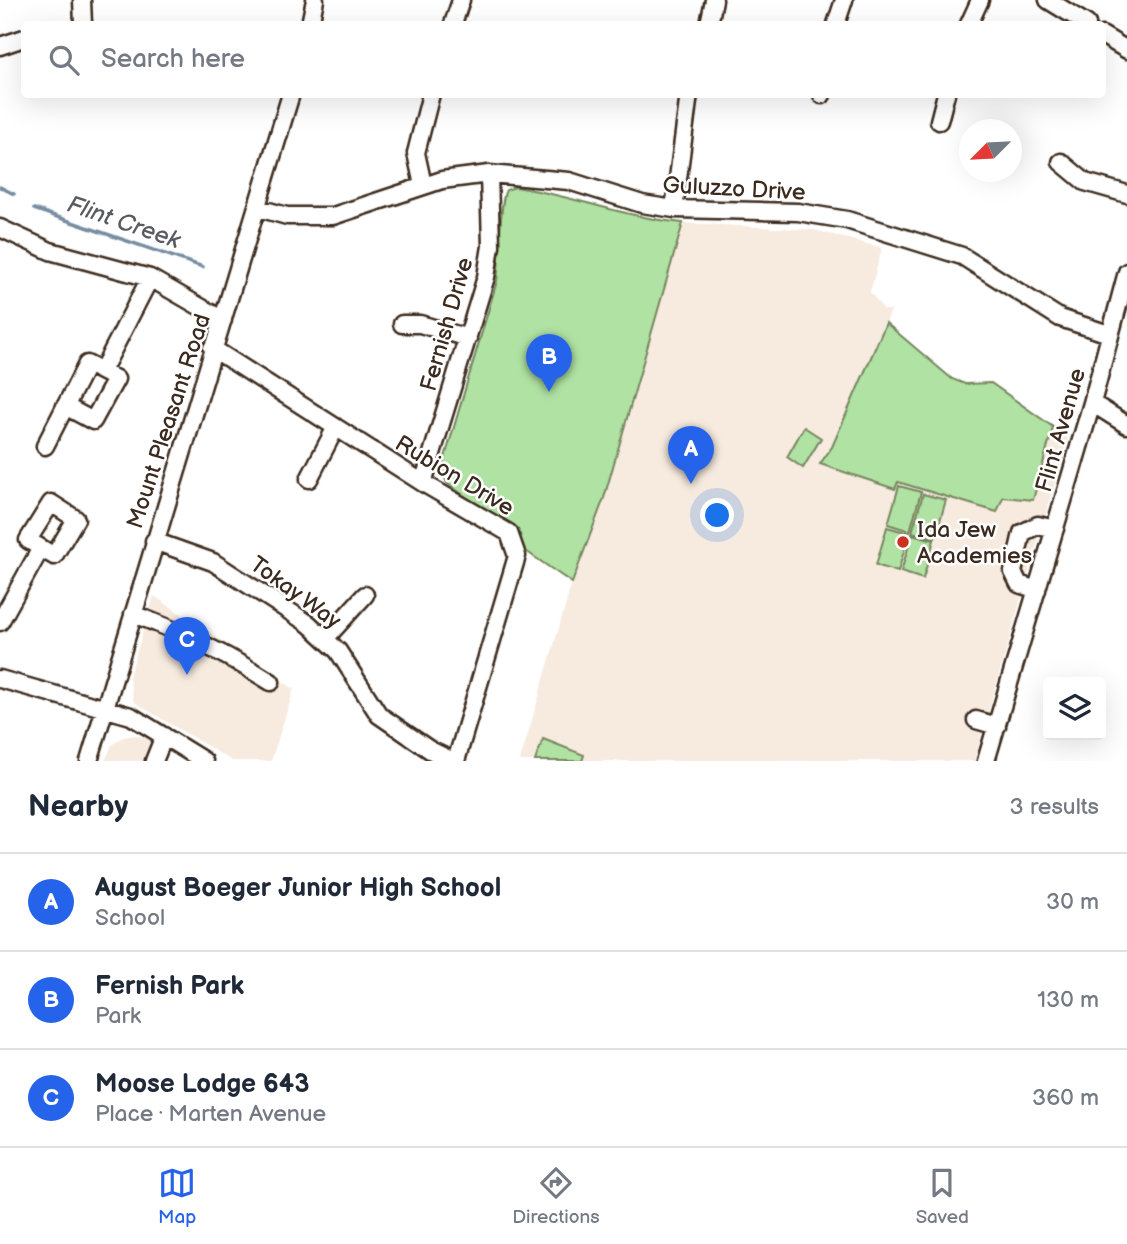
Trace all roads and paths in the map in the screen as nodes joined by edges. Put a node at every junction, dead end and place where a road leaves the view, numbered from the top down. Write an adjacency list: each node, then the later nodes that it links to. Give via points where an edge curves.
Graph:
1 (82, 0): 8 (street)
2 (315, 0): 9 (street)
3 (461, 0): 10 (street)
4 (713, 0): 11 (street)
5 (844, 0): 12 (street)
6 (980, 0): 13 (street)
7 (1048, 0): 14 (street)
8 (83, 21)
9 (311, 21)
10 (454, 21)
11 (710, 21)
12 (837, 21)
13 (970, 21)
14 (1082, 21)
15 (1106, 37): 18 (street)
16 (21, 39): 17 (street)
17 (0, 47)
18 (1127, 50)
19 (290, 98): 28 (street, Mount Pleasant Road)
20 (430, 98): 26 (street, via 416,153)
21 (688, 98): 29 (street)
22 (945, 98): 23 (street)
23 (939, 121)
24 (1061, 162): 27 (street, via 1085,181)
25 (489, 174): 26 (street, Guluzzo Drive); 29 (street, Guluzzo Drive, via 569,181); 36 (street, Fernish Drive, via 491,246)
26 (423, 185): 28 (street, Guluzzo Drive, via 332,216 287,216)
27 (1127, 194)
28 (258, 208): 33 (street, Mount Pleasant Road)
29 (674, 209): 35 (street, Guluzzo Drive, via 798,212 847,220 962,256 1052,314)
30 (0, 228): 32 (street, via 50,251)
31 (1127, 272): 35 (street, Flint Avenue)
32 (150, 278): 33 (street); 38 (street)
33 (223, 320): 37 (street, Mount Pleasant Road)
34 (402, 324): 36 (street, via 420,324)
35 (1109, 334): 39 (street, Flint Avenue)
36 (468, 338): 45 (street, Fernish Drive)
37 (212, 348): 42 (street, Rubion Drive); 47 (street, Mount Pleasant Road)
38 (102, 372): 40 (street, via 87,364); 40 (street, via 116,379 93,421)
39 (1092, 403): 41 (street); 46 (street, Flint Avenue)
40 (65, 406): 43 (street)
41 (1127, 425)
42 (335, 428): 44 (street); 45 (street, Rubion Drive)
43 (45, 446)
44 (309, 479)
45 (423, 483): 63 (street, Rubion Drive, via 509,533 517,556)
46 (1055, 529): 49 (street, Flint Avenue); 49 (street, via 1038,525 1022,533 1013,572 1019,584)
47 (154, 541): 51 (street, Mount Pleasant Road); 53 (street, Tokay Way, via 213,562)
48 (41, 548): 52 (street)
49 (1037, 590): 58 (street, Flint Avenue)
50 (365, 595): 53 (street)
51 (132, 614): 55 (street, via 228,655); 56 (street, Mount Pleasant Road)
52 (0, 622)
53 (326, 638): 63 (street, Tokay Way, via 379,715 430,750)
54 (0, 679): 56 (street)
55 (271, 682)
56 (104, 709): 59 (street, via 131,716); 60 (street, Mount Pleasant Road)
57 (976, 720): 58 (street)
58 (997, 726): 64 (street, Flint Avenue)
59 (164, 736): 61 (street); 62 (street)
60 (94, 760)
61 (154, 761)
62 (204, 761)
63 (455, 761)
64 (986, 761)

